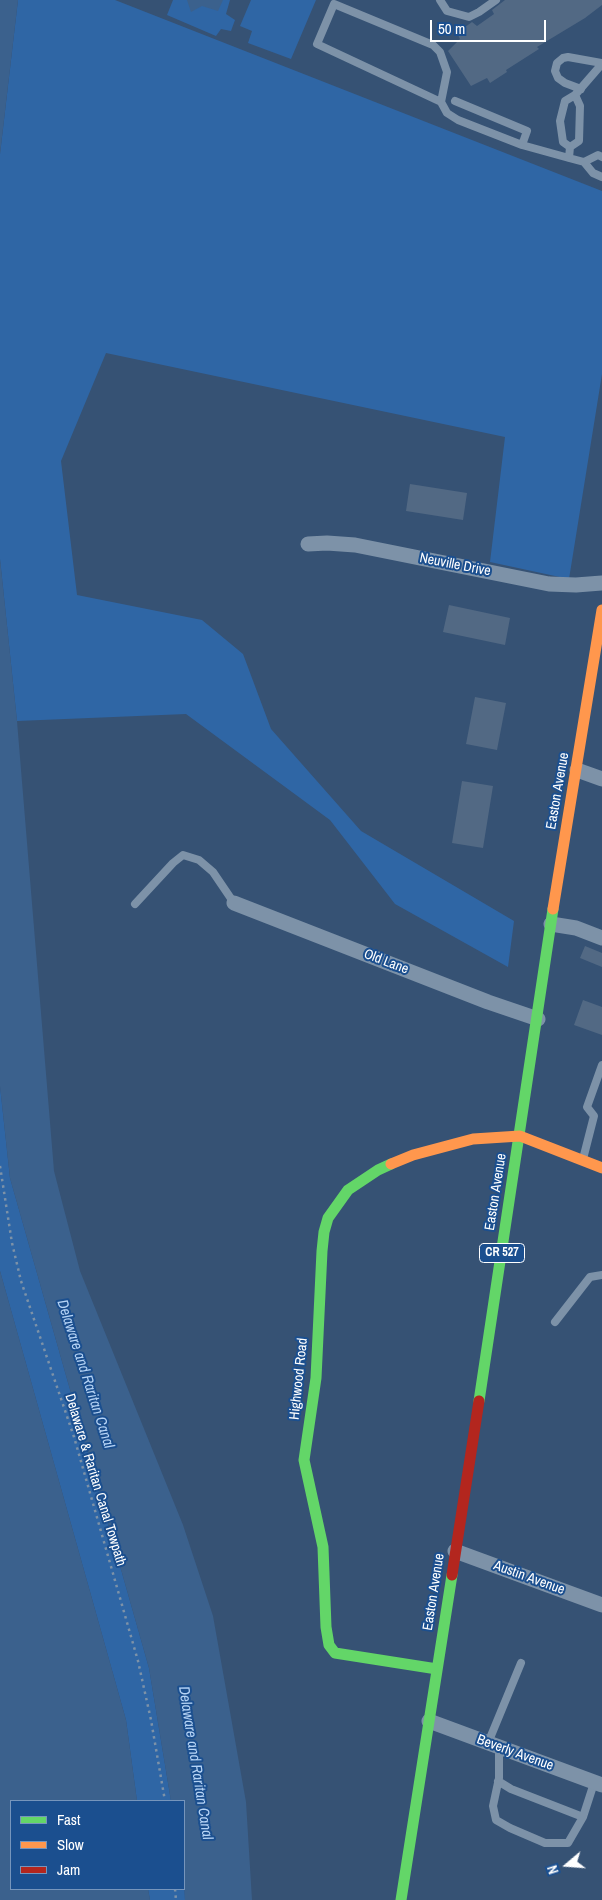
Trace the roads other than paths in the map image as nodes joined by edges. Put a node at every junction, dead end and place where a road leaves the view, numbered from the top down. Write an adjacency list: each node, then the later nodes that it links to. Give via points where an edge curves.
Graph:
1 (440, 0): 2 (lane, via 447,12 469,17)
2 (496, 0)
3 (602, 64): 4 (lane); 4 (lane, via 568,57 557,63 555,71 558,78)
4 (581, 89): 5 (lane)
5 (575, 95): 9 (lane, via 580,106 579,141); 9 (lane, via 564,101 560,121 563,142)
6 (455, 101): 8 (lane, via 527,131)
7 (441, 102): 7 (lane, via 447,72 440,52 433,45 334,4 317,44); 8 (lane, via 447,113 458,120)
8 (522, 144): 11 (lane)
9 (570, 147): 11 (lane)
10 (602, 157): 12 (lane, via 598,155)
11 (569, 158): 12 (lane)
12 (584, 162): 13 (lane, via 593,173)
13 (602, 176)
14 (308, 544): 15 (street, Neuville Drive, via 327,542 355,546 549,584)
15 (602, 583)
16 (602, 610): 17 (main road, Easton Avenue / CR 527)
17 (599, 652): 18 (main road, Easton Avenue / CR 527)
18 (577, 770): 19 (street); 22 (main road, Easton Avenue / CR 527)
19 (602, 779)
20 (234, 903): 21 (lane, via 214,872 199,860 183,855); 24 (street, Old Lane)
21 (135, 904)
22 (551, 924): 23 (street, via 576,928); 24 (main road, Easton Avenue / CR 527)
23 (602, 938)
24 (538, 1019): 26 (main road, Easton Avenue / CR 527)
25 (602, 1065): 27 (lane, via 588,1106 594,1116)
26 (520, 1136): 27 (main road); 31 (main road, Easton Avenue / CR 527); 34 (main road, Highwood Road, via 473,1139 413,1155 378,1170 348,1190 328,1218 324,1232 316,1378 304,1460 323,1547 329,1645 335,1653)
27 (582, 1160): 28 (main road)
28 (602, 1168)
29 (602, 1275): 30 (lane, via 590,1277)
30 (555, 1322)
31 (455, 1551): 32 (street, Austin Avenue); 34 (main road, Easton Avenue / CR 527)
32 (602, 1605)
33 (520, 1662): 36 (lane)
34 (437, 1669): 35 (main road, Easton Avenue / CR 527)
35 (429, 1721): 36 (street, Beverly Avenue); 40 (main road, Easton Avenue / CR 527)
36 (493, 1745): 37 (lane); 38 (street, Beverly Avenue)
37 (498, 1780): 39 (lane, via 511,1789); 39 (lane, via 493,1806 496,1820 510,1828 545,1843 568,1843)
38 (598, 1784): 39 (lane)
39 (583, 1817)
40 (403, 1899)

